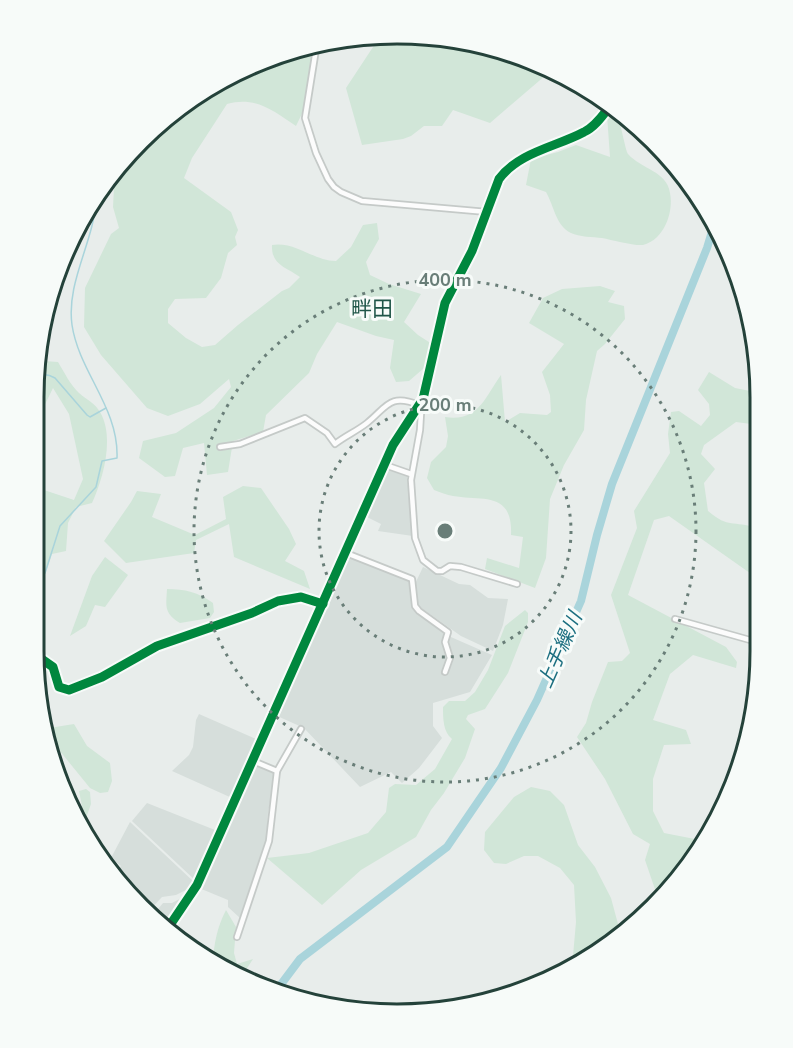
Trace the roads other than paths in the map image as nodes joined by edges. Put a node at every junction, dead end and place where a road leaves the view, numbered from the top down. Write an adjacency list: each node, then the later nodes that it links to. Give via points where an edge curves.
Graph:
1 (315, 53): 3 (street, via 305,118 316,153 334,187 362,201)
2 (605, 111): 3 (street, via 585,132 535,152 506,171)
3 (487, 212): 4 (street, via 445,303 425,392)
4 (418, 405): 5 (street, via 401,400 390,402 335,444 327,433 304,418 240,444); 6 (street, via 397,436); 7 (street, via 420,430)
5 (220, 447)
6 (385, 465): 7 (street); 8 (street)
7 (411, 474): 9 (street, via 414,528 423,560 437,571 450,566 471,568)
8 (346, 553): 10 (street); 14 (street, via 412,579 415,606 448,632 450,658)
9 (517, 584)
10 (323, 604): 13 (street, via 301,597 278,601 157,646 69,690 59,687 53,667); 16 (street)
11 (675, 619): 12 (street)
12 (750, 640)
13 (44, 661)
14 (445, 672)
15 (301, 729): 17 (street)
16 (253, 761): 17 (street); 18 (street, via 197,885)
17 (277, 771): 19 (street, via 269,841)
18 (171, 923)
19 (237, 937)

